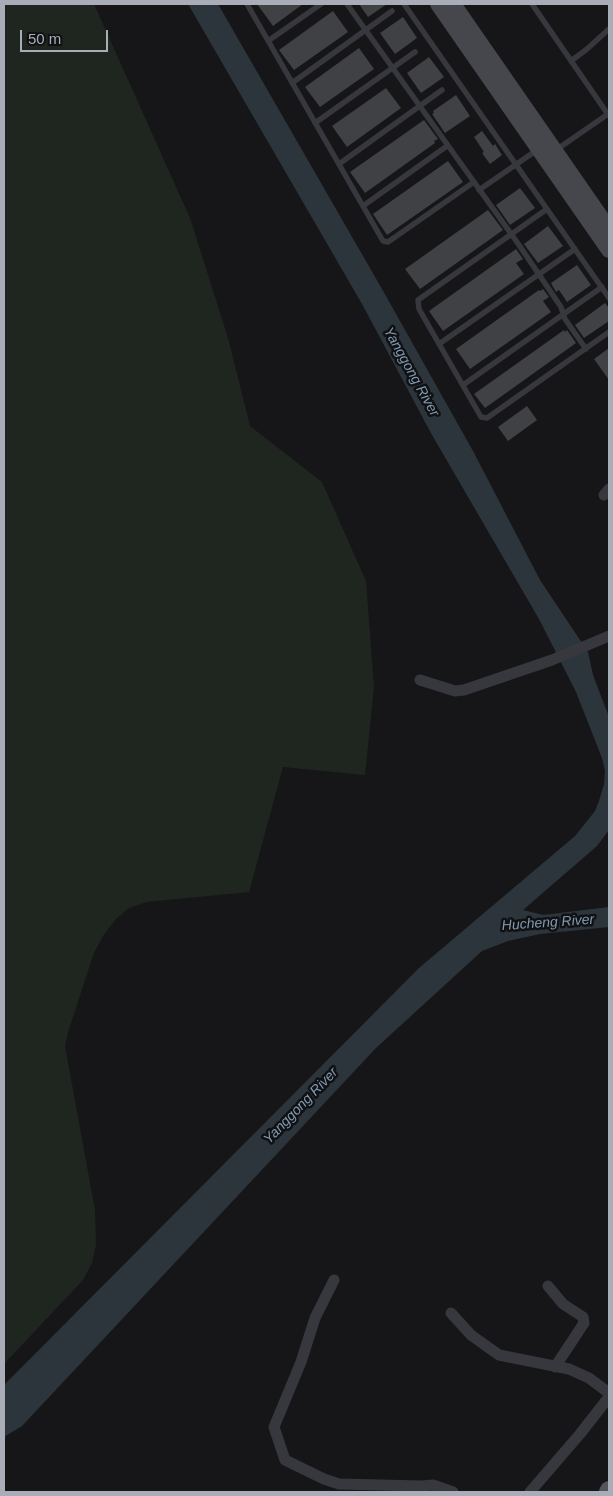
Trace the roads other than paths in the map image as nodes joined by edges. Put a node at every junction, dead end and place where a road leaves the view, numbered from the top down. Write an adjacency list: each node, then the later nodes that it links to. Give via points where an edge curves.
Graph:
1 (247, 4): 11 (lane)
2 (321, 4): 11 (lane)
3 (347, 4): 10 (lane)
4 (404, 4): 24 (lane)
5 (438, 4): 21 (street)
6 (453, 4): 22 (street)
7 (532, 4): 13 (lane)
8 (392, 11): 10 (lane)
9 (609, 29): 13 (lane)
10 (365, 30): 14 (lane); 15 (lane)
11 (268, 42): 15 (lane)
12 (415, 52): 14 (lane)
13 (571, 61): 18 (lane)
14 (392, 68): 17 (lane); 19 (lane)
15 (292, 83): 19 (lane)
16 (442, 90): 17 (lane)
17 (419, 107): 20 (lane); 23 (lane)
18 (609, 115): 22 (lane)
19 (315, 123): 23 (lane)
20 (448, 146): 25 (lane); 27 (lane)
21 (538, 149): 24 (lane); 32 (street)
22 (554, 151): 29 (street)
23 (339, 164): 27 (lane)
24 (516, 164): 26 (lane); 28 (lane)
25 (474, 182): 26 (lane); 27 (lane, via 388,242 383,241)
26 (479, 190): 30 (lane)
27 (363, 206)
28 (547, 208): 30 (lane); 31 (lane)
29 (609, 228)
30 (511, 234): 33 (lane); 38 (lane, via 418,300 419,309)
31 (575, 249): 33 (lane); 34 (lane)
32 (609, 250)
33 (539, 274): 36 (lane); 38 (lane)
34 (602, 287): 35 (lane); 36 (lane)
35 (609, 298)
36 (564, 314): 39 (lane); 40 (lane)
37 (609, 332): 39 (lane)
38 (439, 344): 40 (lane)
39 (586, 349): 40 (lane, via 487,418 481,417)
40 (462, 385)
41 (609, 636): 42 (street, via 552,660 464,690)
42 (420, 680)
43 (334, 1280): 49 (street, via 315,1318 274,1428 285,1460 339,1484 433,1485)
44 (548, 1286): 46 (street, via 563,1304 583,1317 584,1323)
45 (451, 1313): 46 (street, via 471,1335 499,1355)
46 (555, 1367): 47 (street, via 589,1378)
47 (609, 1393)
48 (609, 1397): 50 (street)
49 (453, 1492)
50 (530, 1492)

